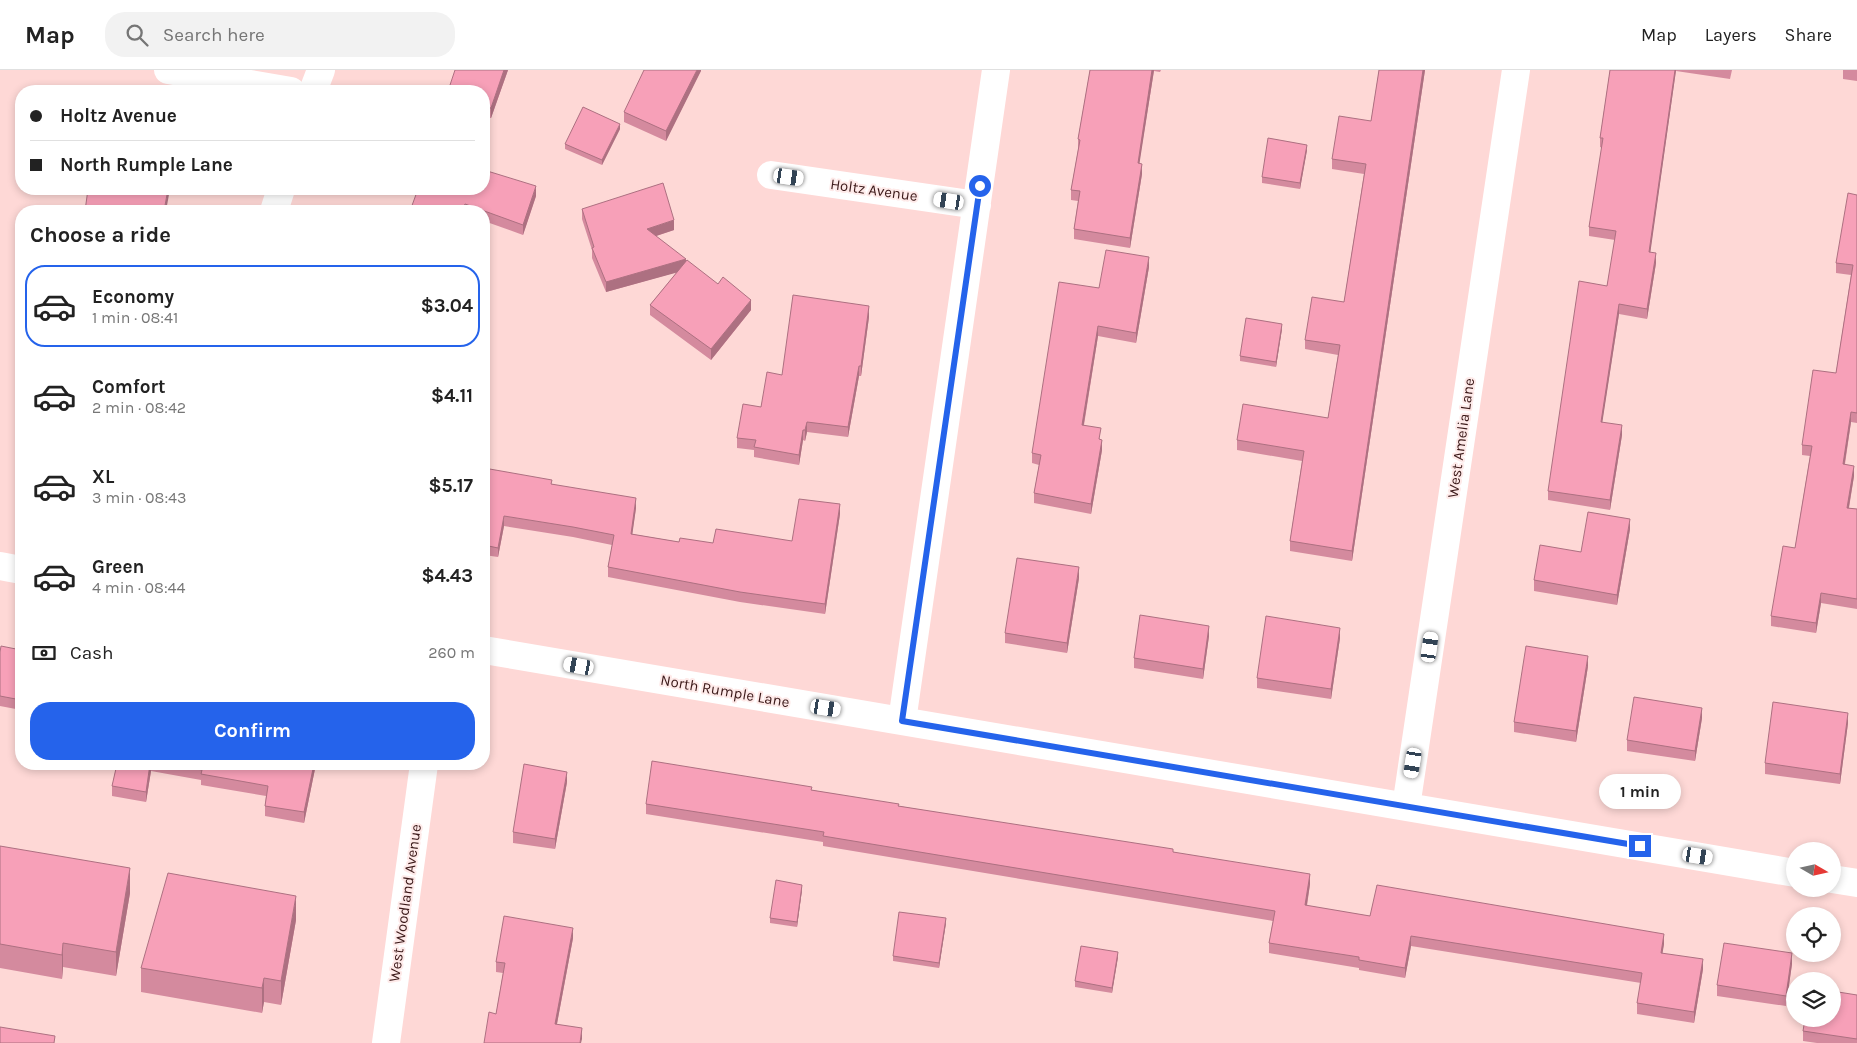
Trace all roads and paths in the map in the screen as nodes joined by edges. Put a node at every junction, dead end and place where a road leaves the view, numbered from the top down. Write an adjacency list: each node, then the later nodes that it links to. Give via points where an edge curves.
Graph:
1 (168, 70): 5 (street)
2 (321, 70): 6 (street)
3 (996, 70): 8 (street)
4 (1516, 70): 14 (street, West Amelia Lane)
5 (255, 85)
6 (315, 85)
7 (771, 174): 8 (street, Holtz Avenue)
8 (977, 205): 12 (street)
9 (0, 566): 10 (street)
10 (15, 569)
11 (490, 651): 12 (street, North Rumple Lane)
12 (902, 721): 14 (street, North Rumple Lane)
13 (423, 770): 18 (street, West Woodland Avenue)
14 (1406, 807): 15 (street, North Rumple Lane)
15 (1786, 871)
16 (1841, 880): 17 (street)
17 (1857, 883)
18 (386, 1043)

